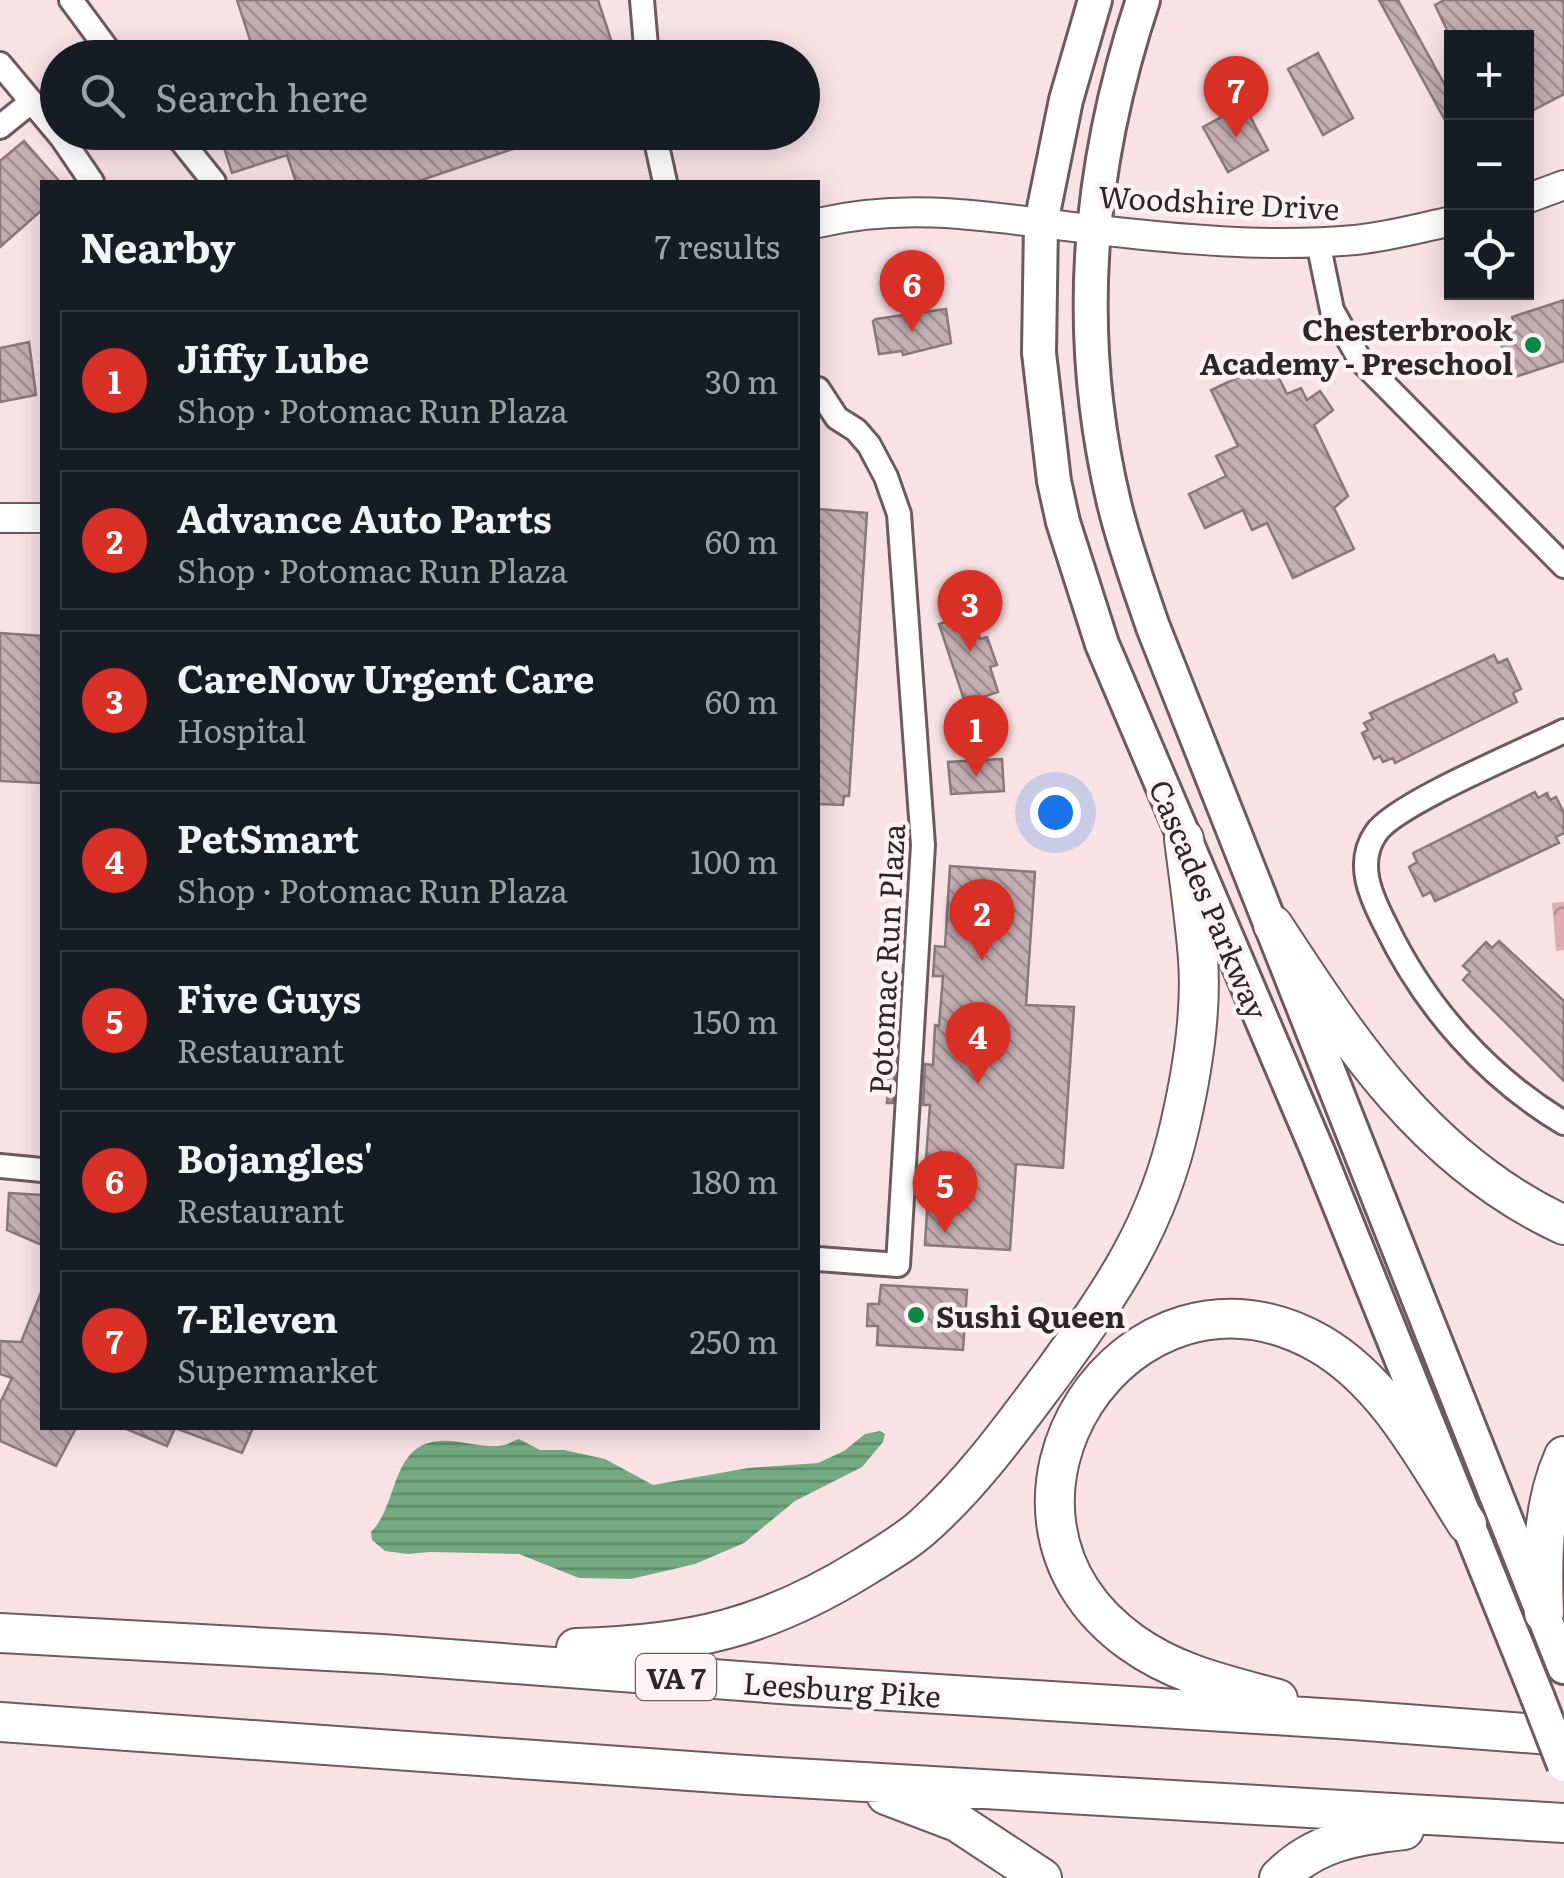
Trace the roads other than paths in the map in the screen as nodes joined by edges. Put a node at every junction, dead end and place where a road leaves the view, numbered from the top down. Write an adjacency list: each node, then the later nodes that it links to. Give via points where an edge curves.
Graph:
1 (72, 0): 5 (street)
2 (642, 0): 6 (street)
3 (1096, 0): 20 (main road, Cascades Parkway, via 1066,100)
4 (1143, 0): 22 (main road, Cascades Parkway, via 1108,122)
5 (101, 40)
6 (645, 40)
7 (0, 64): 8 (street)
8 (31, 102): 9 (street); 10 (street)
9 (40, 112)
10 (0, 128)
11 (70, 150): 14 (street)
12 (188, 150): 15 (street)
13 (658, 150): 16 (street)
14 (91, 180)
15 (212, 180)
16 (665, 180)
17 (1564, 185): 18 (street)
18 (1534, 196)
19 (820, 223): 20 (street, Woodshire Drive, via 885,211)
20 (1041, 223): 22 (street, Woodshire Drive); 29 (main road, Cascades Parkway, via 1040,367 1063,522 1102,644)
21 (1444, 223): 23 (street, Woodshire Drive)
22 (1093, 229): 23 (street, Woodshire Drive); 30 (main road, Cascades Parkway, via 1092,350 1114,504 1152,627)
23 (1318, 242): 27 (street, via 1332,310 1360,360)
24 (827, 417): 35 (street, Potomac Run Plaza, via 856,430 869,445 898,514 923,869 898,1265)
25 (0, 518): 26 (street)
26 (40, 518)
27 (1564, 566)
28 (1564, 731): 31 (street, via 1388,820 1367,848 1365,869 1398,951 1445,1019 1513,1088)
29 (1184, 838): 37 (main road, Cascades Parkway); 40 (highway, via 1197,1004 1180,1126 1157,1206 1108,1298 1010,1431 925,1526 839,1583 726,1632 639,1646)
30 (1273, 925): 34 (highway, via 1361,1056 1408,1111 1487,1180); 38 (main road, Cascades Parkway)
31 (1564, 1123)
32 (0, 1166): 33 (street)
33 (40, 1170)
34 (1564, 1225)
35 (820, 1259)
36 (1564, 1456): 38 (highway, via 1545,1532)
37 (1468, 1524): 42 (highway, via 1399,1418 1359,1374 1321,1344 1283,1328 1222,1320 1162,1334 1110,1368 1084,1400 1060,1457 1056,1508 1066,1559 1098,1612 1128,1640 1185,1674); 45 (main road, Cascades Parkway, bridge)
38 (1544, 1613): 41 (main road, Cascades Parkway)
39 (0, 1633): 40 (highway, Leesburg Pike / VA 7)
40 (382, 1654): 42 (highway, Leesburg Pike / VA 7)
41 (1564, 1667)
42 (1353, 1720): 44 (highway, Leesburg Pike / VA 7)
43 (0, 1722): 46 (highway)
44 (1564, 1736)
45 (1564, 1765)
46 (746, 1775): 47 (highway); 49 (highway, via 830,1780 909,1802 957,1822)
47 (1508, 1819): 48 (highway); 50 (highway, via 1336,1841)
48 (1564, 1823)
49 (1042, 1878)
50 (1279, 1878)

